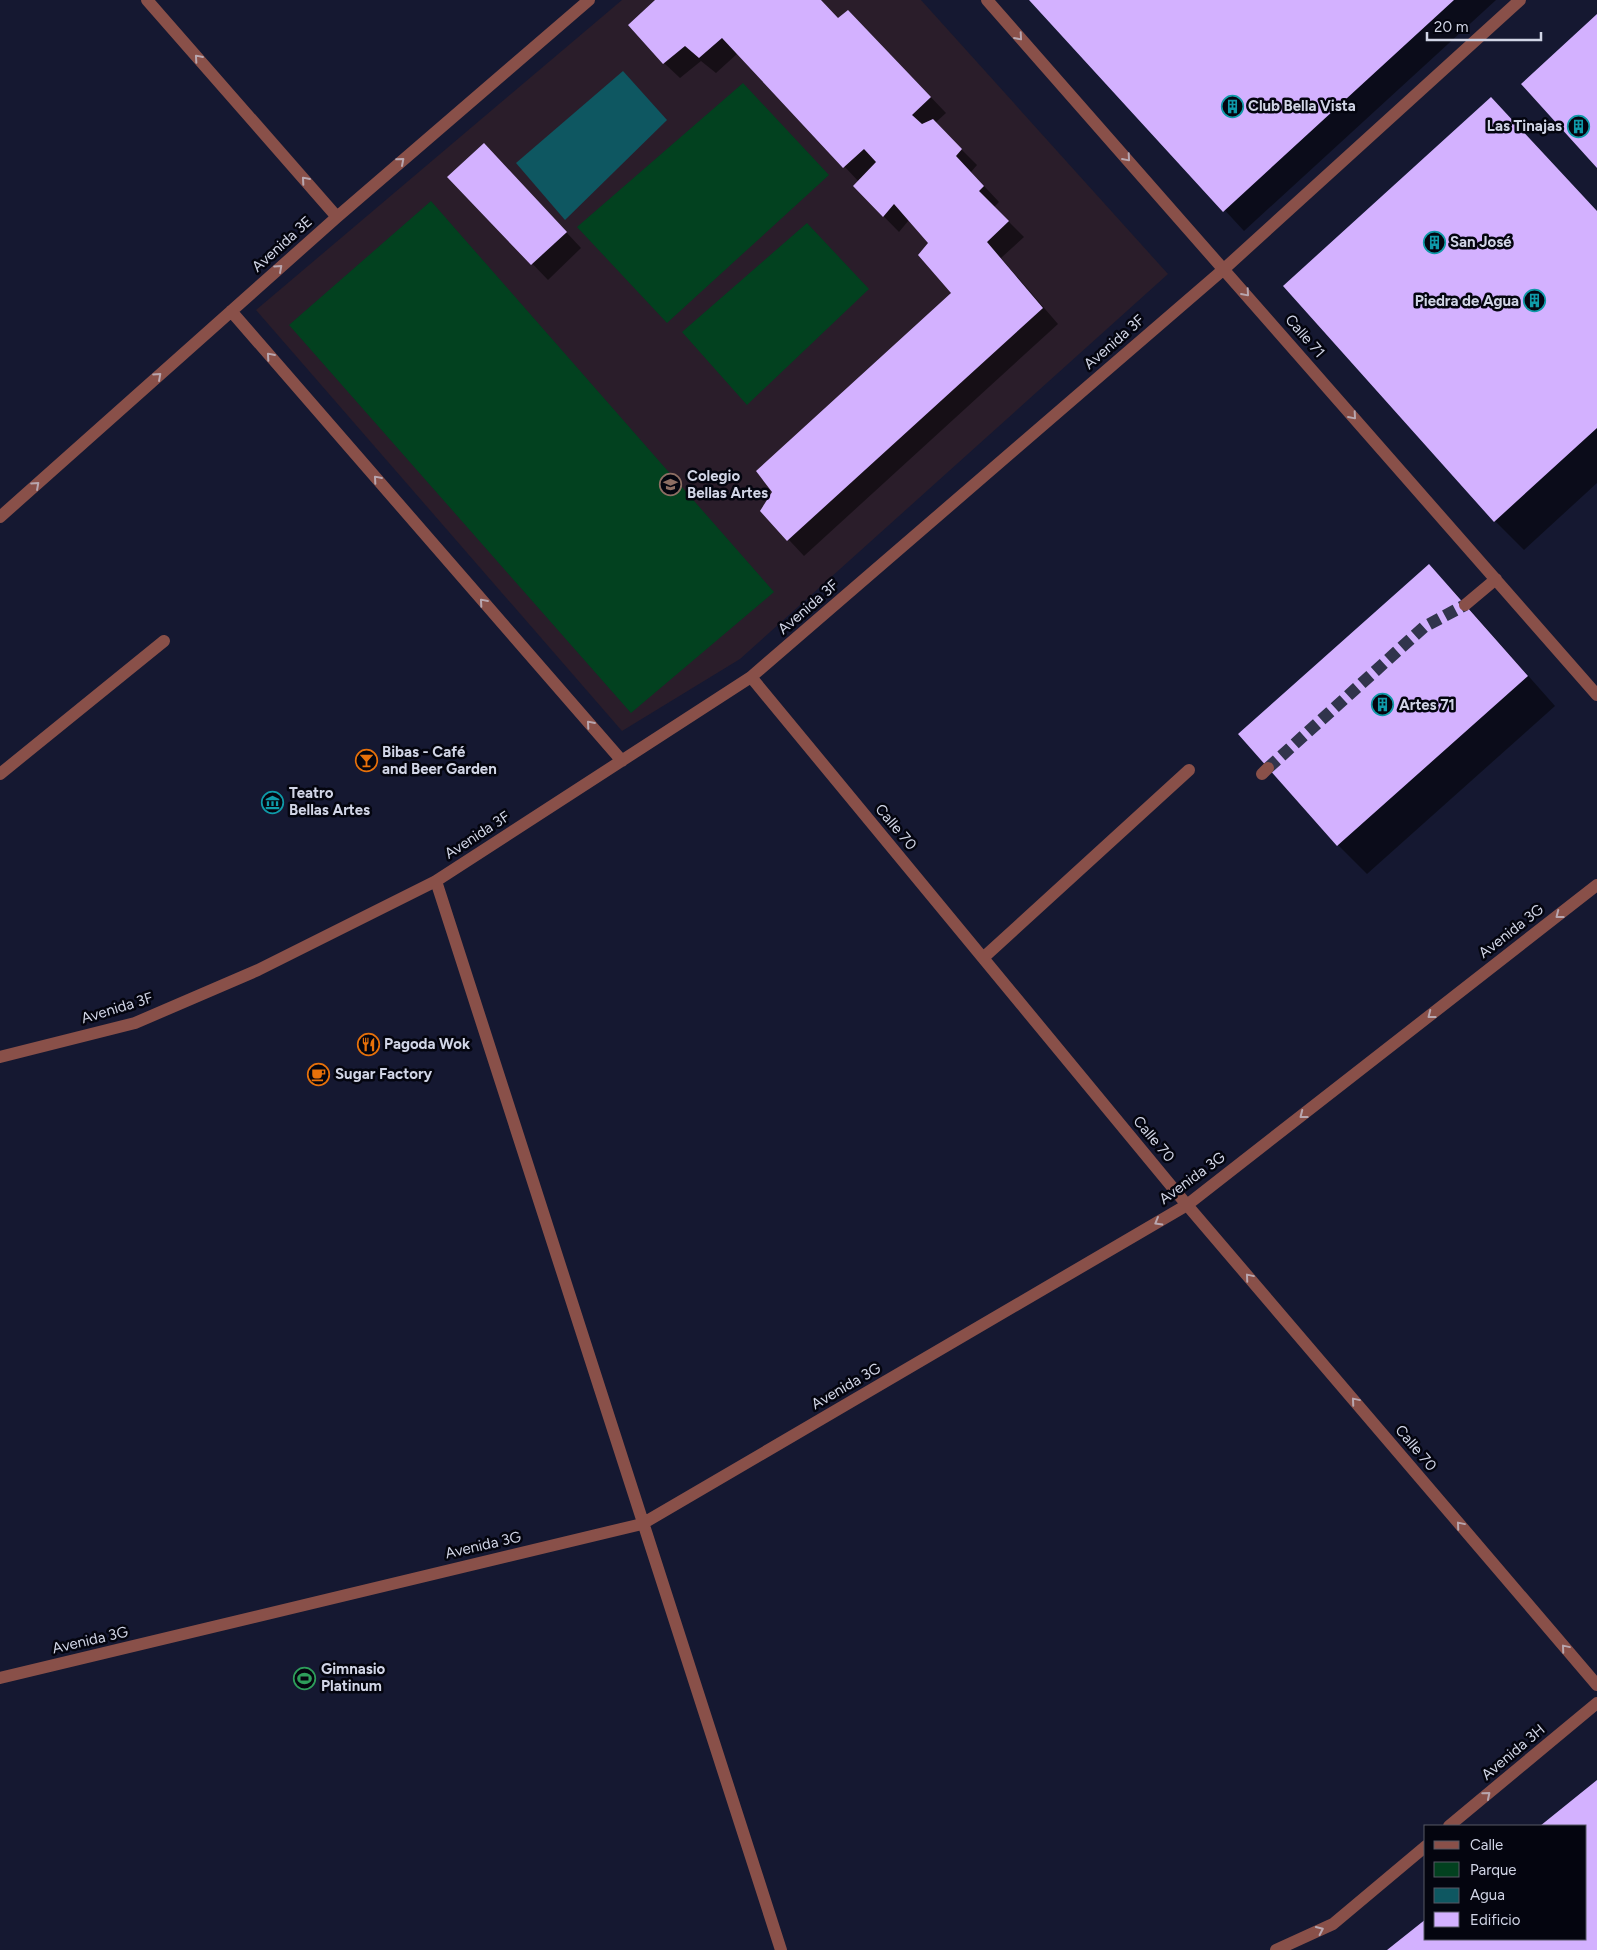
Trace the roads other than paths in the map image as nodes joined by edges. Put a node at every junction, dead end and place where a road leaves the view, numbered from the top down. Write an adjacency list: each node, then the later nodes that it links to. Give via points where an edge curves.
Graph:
1 (147, 0): 5 (street, one-way to 1)
2 (589, 0): 5 (street, Avenida 3E, one-way to 2)
3 (987, 0): 6 (street, Calle 71, one-way to 6)
4 (1520, 0): 6 (street, Avenida 3F)
5 (337, 216): 7 (street, Avenida 3E, one-way to 5)
6 (1224, 269): 9 (street, Calle 71, one-way to 9); 12 (street, Avenida 3F)
7 (231, 311): 8 (street, Avenida 3E, one-way to 7); 14 (street, one-way to 7)
8 (0, 517)
9 (1496, 579): 10 (street); 13 (street, Calle 71)
10 (1465, 605)
11 (164, 641): 16 (street)
12 (751, 677): 14 (street, Avenida 3F); 19 (street, Calle 70)
13 (1597, 695)
14 (622, 761): 17 (street, Avenida 3F)
15 (1189, 770): 19 (street)
16 (0, 774)
17 (436, 881): 20 (street, Avenida 3F, via 258,970 135,1023); 22 (street)
18 (1597, 885): 21 (street, Avenida 3G, one-way to 21)
19 (983, 958): 21 (street, Calle 70)
20 (0, 1057)
21 (1188, 1205): 22 (street, Avenida 3G, one-way to 22); 24 (street, Calle 70, one-way to 21)
22 (642, 1524): 23 (street, Avenida 3G); 28 (street)
23 (0, 1678)
24 (1597, 1686)
25 (1597, 1703): 26 (street, Avenida 3H, one-way to 25)
26 (1450, 1825)
27 (1424, 1848): 29 (street, one-way to 27, via 1333,1924)
28 (782, 1950)
29 (1276, 1950)

